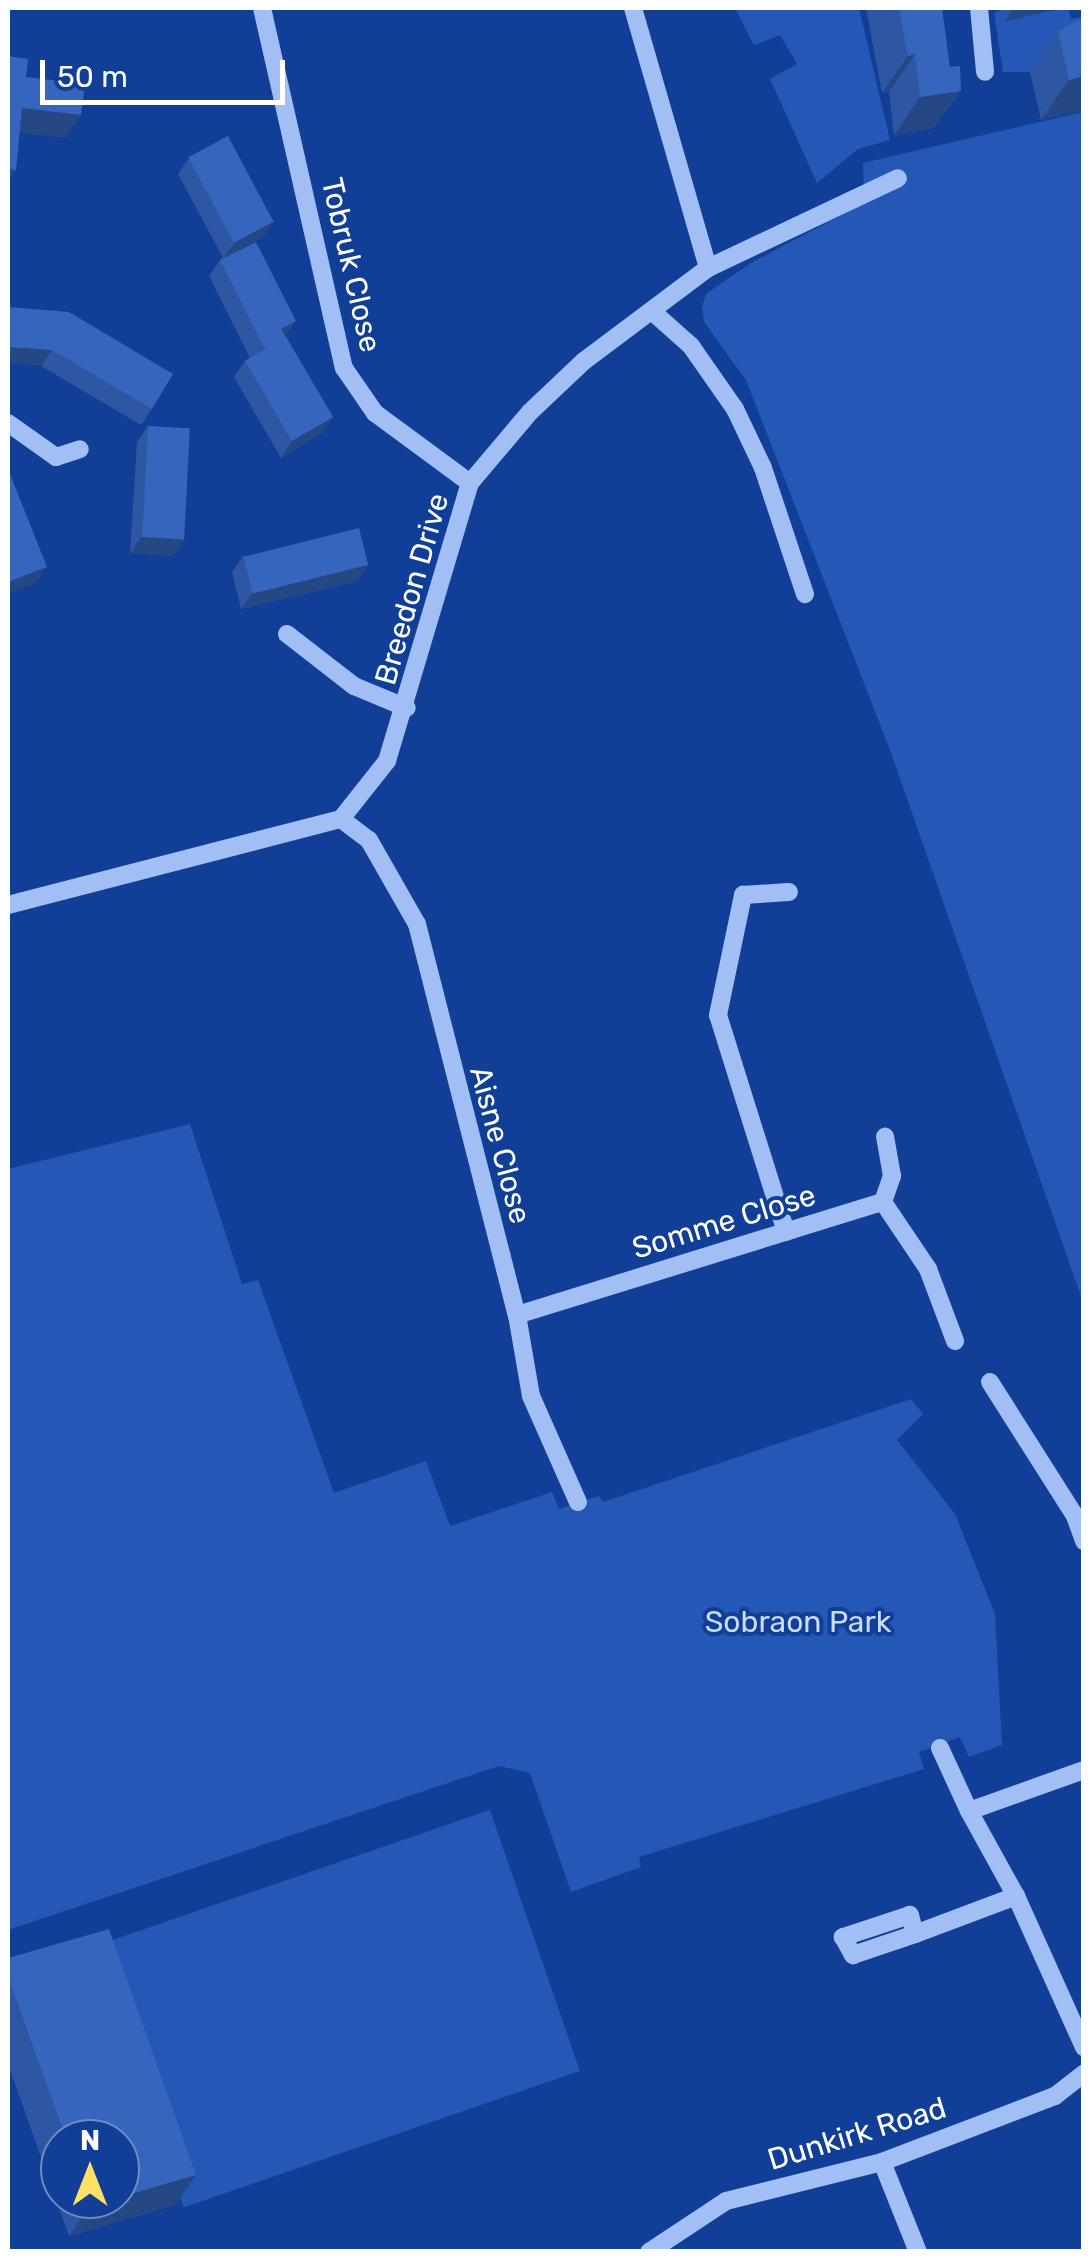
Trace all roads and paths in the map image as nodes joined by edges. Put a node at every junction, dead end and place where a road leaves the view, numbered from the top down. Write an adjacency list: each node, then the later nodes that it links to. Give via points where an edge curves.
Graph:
1 (262, 8): 10 (street, Tobruk Close, via 344,368 375,413)
2 (634, 8): 6 (street)
3 (979, 8): 4 (street)
4 (985, 72)
5 (898, 178): 6 (street, Breedon Drive)
6 (708, 268): 7 (street, Breedon Drive)
7 (654, 313): 10 (street, Breedon Drive, via 584,361); 11 (street, via 691,346 734,410 764,468)
8 (8, 423): 9 (street, via 56,457)
9 (80, 449)
10 (470, 483): 13 (street, Breedon Drive, via 440,570)
11 (805, 594)
12 (288, 634): 13 (street, via 354,686)
13 (407, 708): 14 (street, Breedon Drive, via 387,761)
14 (341, 819): 16 (street); 20 (street, Aisne Close, via 369,840 417,924)
15 (789, 892): 19 (street, via 743,895 718,1015)
16 (8, 905)
17 (885, 1137): 18 (street, via 892,1176)
18 (883, 1202): 19 (street, Somme Close); 21 (street, via 928,1269)
19 (786, 1232): 20 (street, Somme Close)
20 (516, 1315): 23 (street, Aisne Close, via 531,1396)
21 (955, 1341)
22 (990, 1382): 24 (street)
23 (578, 1502)
24 (1084, 1540)
25 (940, 1748): 27 (street)
26 (1084, 1770): 27 (street)
27 (970, 1811): 28 (street)
28 (1016, 1896): 29 (street); 30 (street)
29 (915, 1934)
30 (1084, 2046)
31 (1084, 2073): 32 (street, Dunkirk Road, via 1055,2096)
32 (882, 2162): 33 (street, Dunkirk Road, via 726,2201); 34 (street)
33 (649, 2252)
34 (918, 2252)

